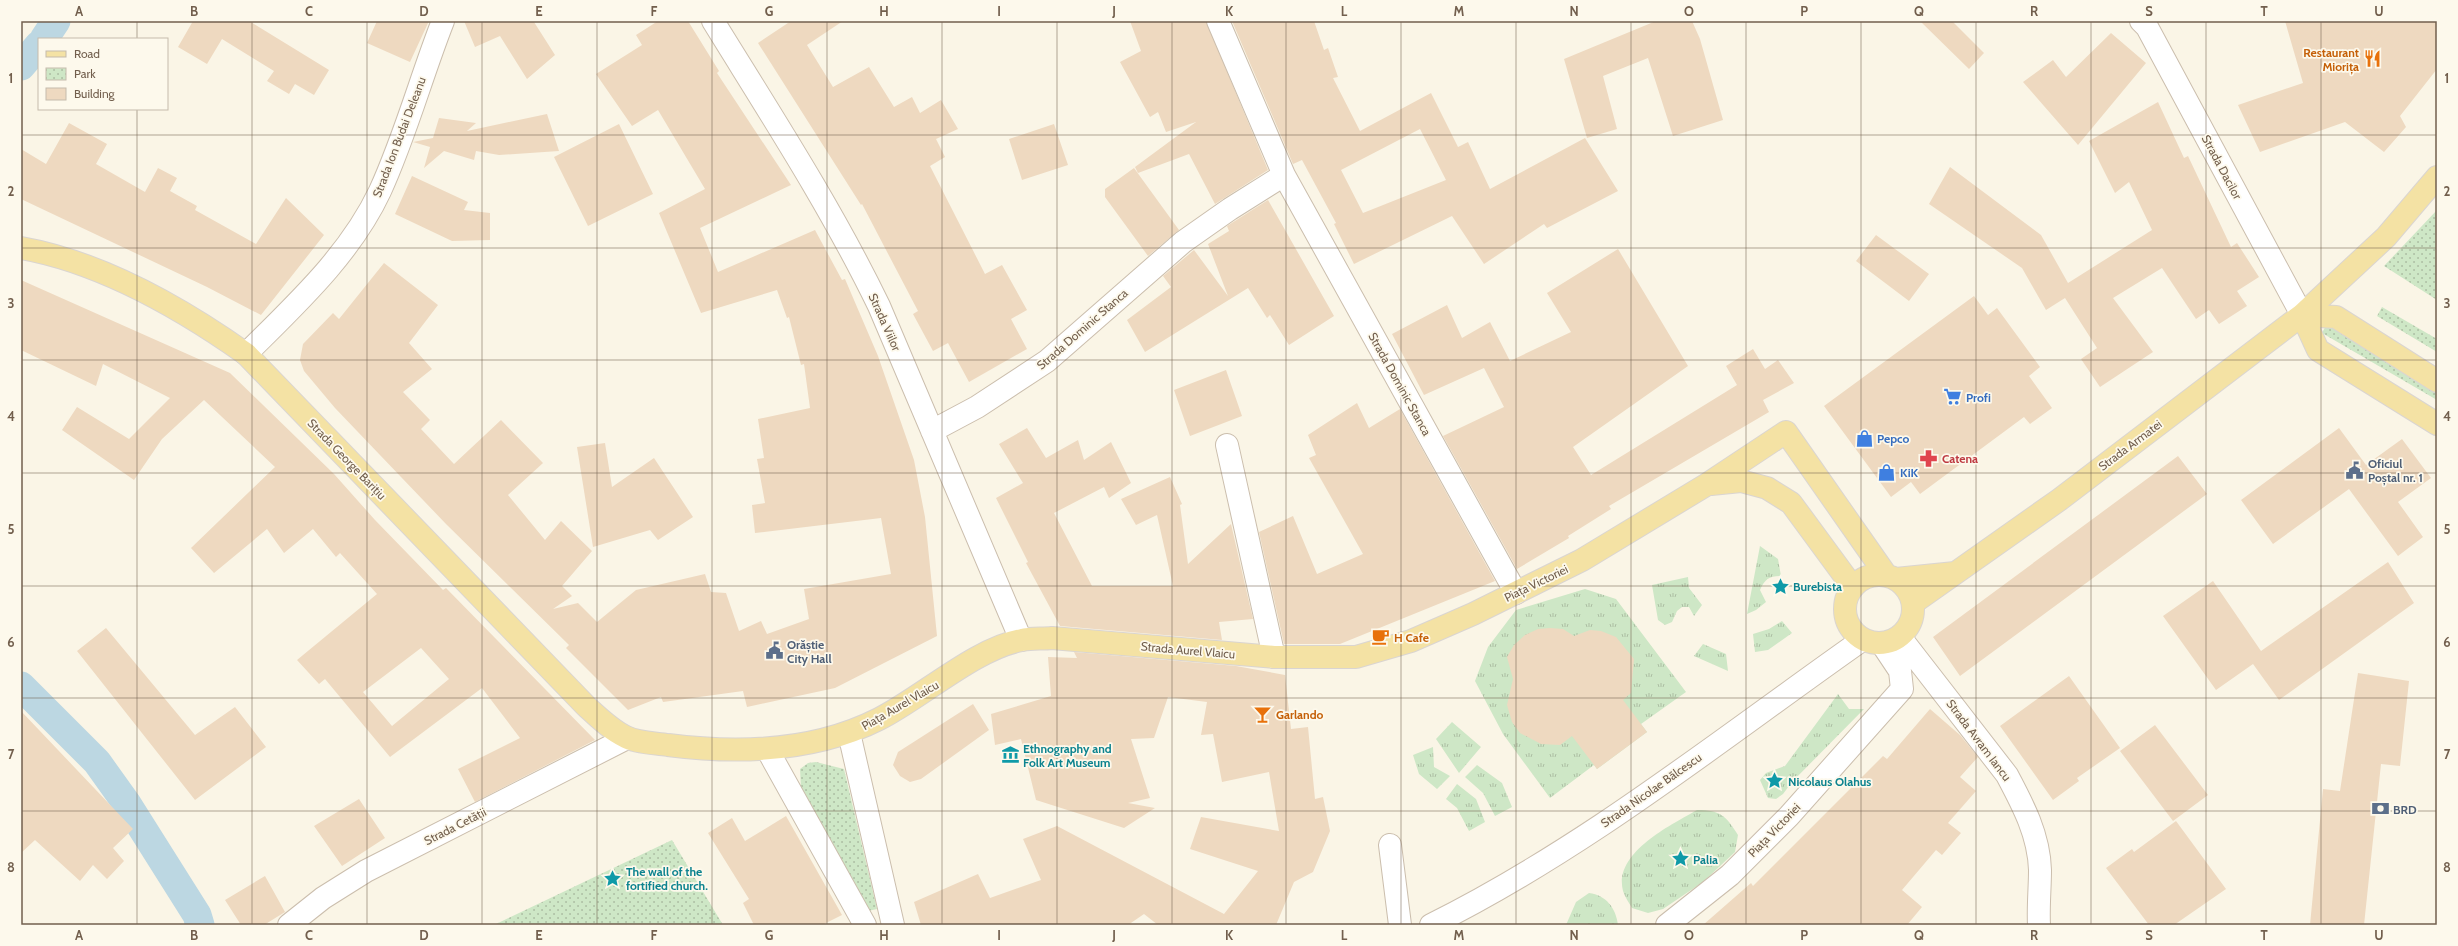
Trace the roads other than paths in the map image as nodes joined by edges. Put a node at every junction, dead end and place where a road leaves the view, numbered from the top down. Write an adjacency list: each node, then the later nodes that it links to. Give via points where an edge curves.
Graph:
1 (443, 21): 9 (street, Strada Ion Budai Deleanu, via 380,192 360,226 338,257 306,294)
2 (714, 21): 12 (street, Strada Viilor, via 829,210 856,260 879,306)
3 (1218, 21): 5 (street, Strada Dominic Stanca)
4 (2146, 23): 8 (street, Strada Dacilor)
5 (1284, 175): 12 (street, Strada Dominic Stanca, via 1183,242 1047,361 977,407); 18 (street, Strada Dominic Stanca)
6 (2437, 177): 8 (main road, Strada Armatei, via 2386,237)
7 (21, 248): 9 (main road, Strada George Barițiu, via 36,250 98,271 154,297 212,330)
8 (2302, 315): 10 (main road, via 2336,317); 11 (main road, via 2318,350); 15 (main road, Strada Armatei, via 2059,500)
9 (246, 354): 27 (main road, Strada George Barițiu, via 586,706 603,722)
10 (2437, 381)
11 (2437, 424)
12 (932, 431): 20 (street, Strada Viilor)
13 (1227, 445): 22 (street)
14 (1706, 485): 16 (main road, Piața Victoriei, via 1786,432); 17 (main road, Piața Victoriei, via 1741,481 1768,488 1791,503); 18 (main road, Piața Victoriei, via 1582,560)
15 (1956, 573): 16 (main road, Strada Armatei); 19 (main road, Strada Armatei)
16 (1891, 577): 17 (main road, via 1867,576); 19 (main road, via 1907,589)
17 (1852, 586): 21 (main road, via 1845,600 1844,615 1850,630)
18 (1516, 593): 23 (main road, Piața Victoriei, via 1411,641)
19 (1913, 603): 21 (main road, via 1913,616 1908,627)
20 (1021, 640): 22 (main road, Strada Aurel Vlaicu, via 1052,638); 26 (main road, Piața Aurel Vlaicu, via 968,664 880,719)
21 (1882, 640): 24 (street, Strada Avram Iancu); 25 (street, via 1900,671); 34 (street, Strada Nicolae Bălcescu, via 1591,833 1483,899)
22 (1274, 657): 23 (main road, Strada Aurel Vlaicu)
23 (1356, 657)
24 (1936, 684): 25 (street, Piața Victoriei, via 1920,682); 36 (street, Strada Avram Iancu, via 2007,775 2031,822 2040,868)
25 (1902, 689): 35 (street, Piața Victoriei, via 1789,816 1730,875)
26 (849, 733): 28 (main road, Piața Aurel Vlaicu, via 820,741); 32 (street)
27 (627, 738): 28 (main road, Piața Aurel Vlaicu, via 694,748); 30 (street, Strada Cetății, via 366,871 323,898)
28 (767, 749): 31 (street)
29 (1390, 845): 33 (street)
30 (289, 925)
31 (865, 925)
32 (893, 925)
33 (1400, 925)
34 (1431, 925)
35 (1668, 925)
36 (2039, 925)

